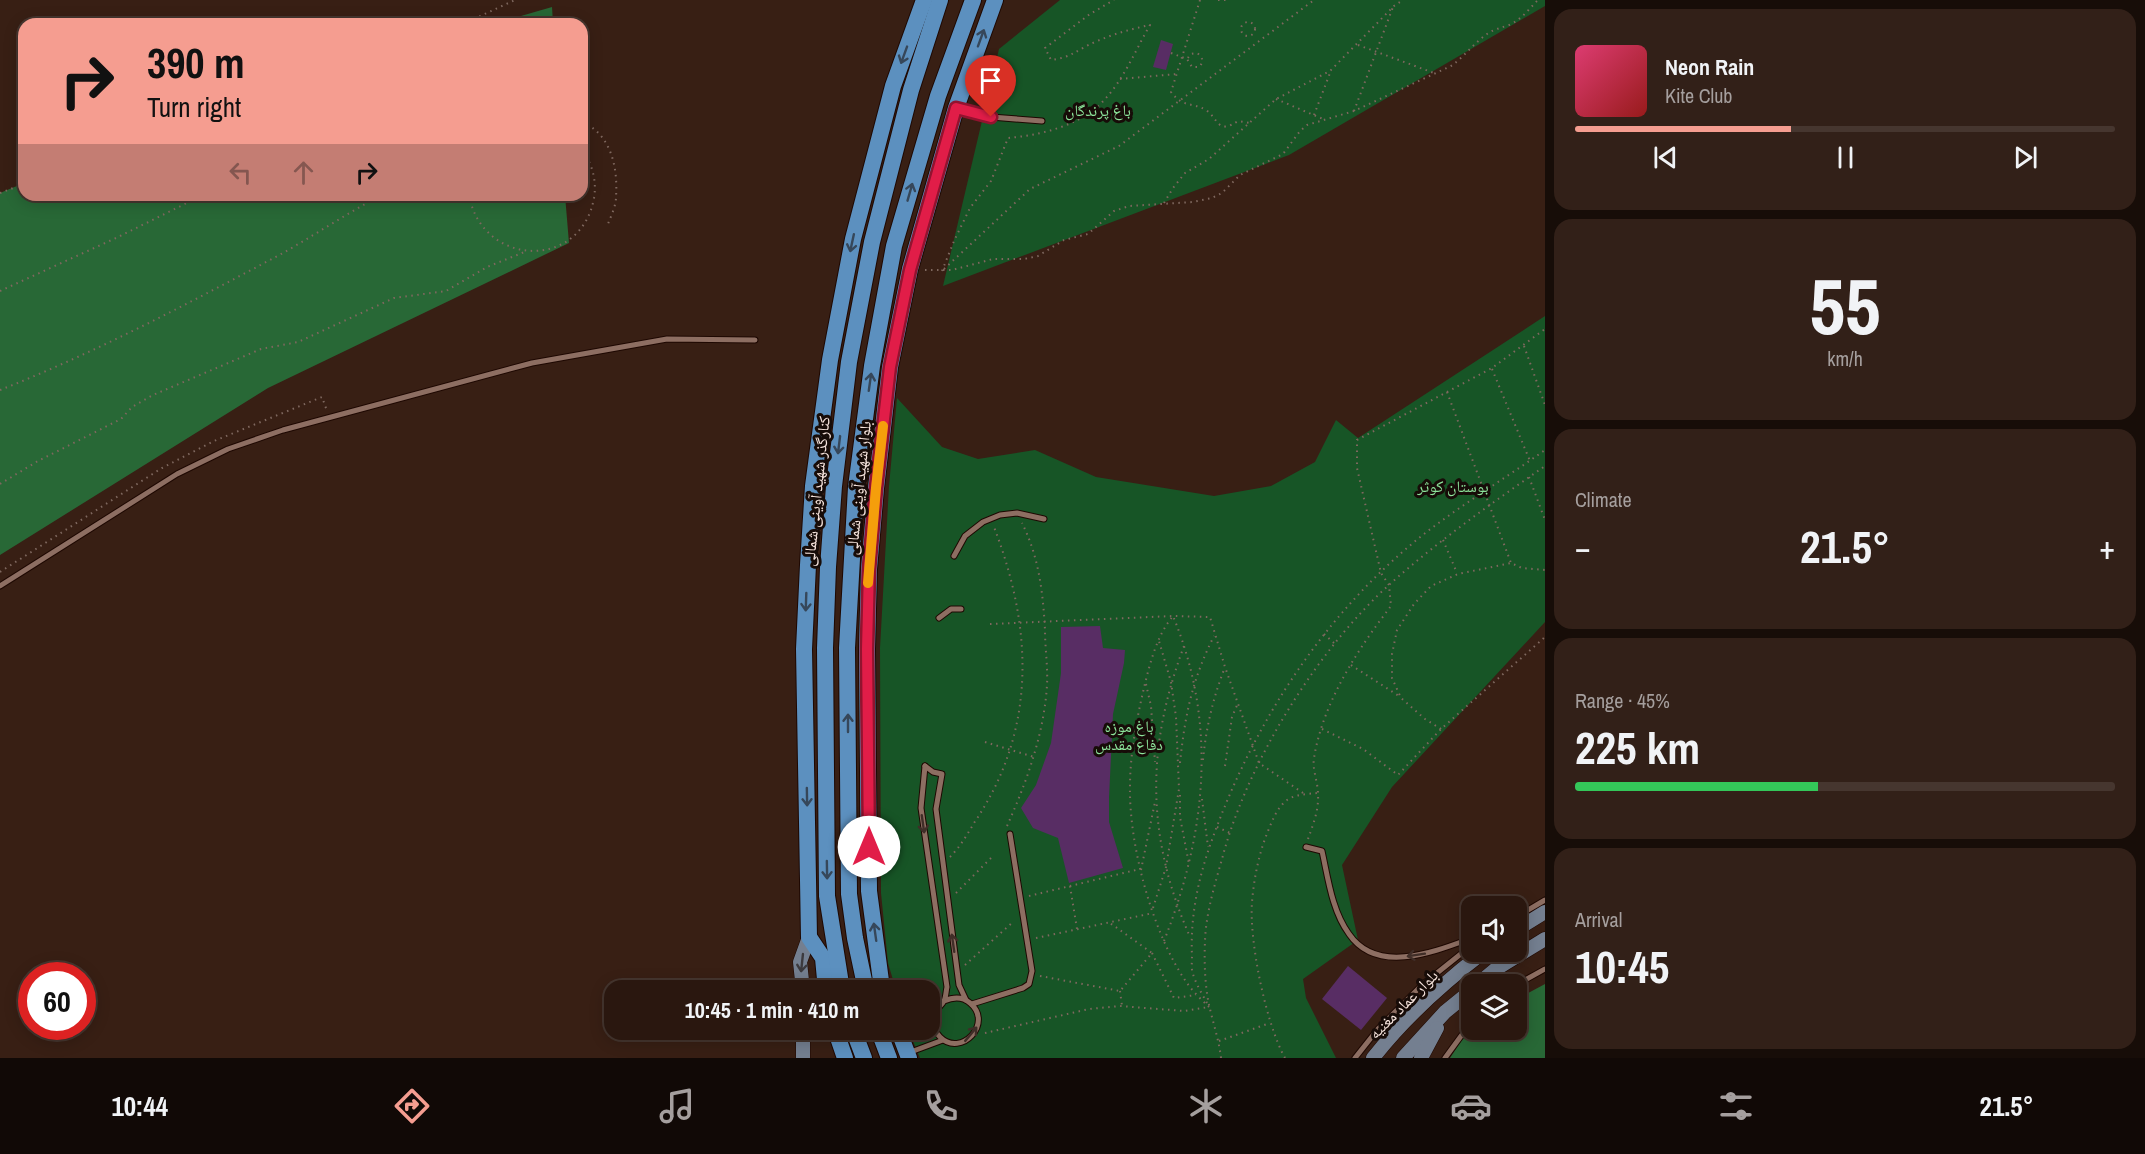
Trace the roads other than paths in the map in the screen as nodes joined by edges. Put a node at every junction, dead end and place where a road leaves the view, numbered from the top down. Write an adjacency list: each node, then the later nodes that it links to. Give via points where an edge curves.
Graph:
1 (924, 0): 19 (main road, کنارگذر شهید آوینی شمالی, one-way to 19, via 892,86 853,238 830,360 813,486 804,649)
2 (940, 0): 29 (main road, بلوار شهید آوینی شمالی, one-way to 29, via 911,90 872,242 849,362 834,486 825,648 827,896)
3 (973, 0): 30 (main road, بلوار شهید آوینی شمالی, one-way to 3, via 849,894 848,648 856,487 872,366 894,246 938,96)
4 (995, 0): 5 (main road, one-way to 4)
5 (956, 108): 6 (lane, via 991,117); 31 (main road, one-way to 5, via 869,891 869,569 890,367 910,270)
6 (1042, 121)
7 (755, 340): 10 (lane, via 667,339 532,363 283,430 228,449 177,474)
8 (1044, 519): 9 (lane, via 1017,513 982,522 965,536)
9 (954, 556)
10 (0, 586)
11 (962, 609): 12 (lane, via 951,609)
12 (939, 618)
13 (1010, 834): 35 (lane, via 1032,974 1023,988)
14 (1306, 846): 21 (lane, one-way to 14, via 1401,958 1362,949 1348,934 1335,906 1322,851)
15 (1545, 900): 16 (lane)
16 (1527, 911)
17 (1545, 912): 18 (main road)
18 (1527, 923)
19 (809, 938): 27 (main road, one-way to 27, via 801,962); 28 (main road, کنارگذر شهید آوینی شمالی, via 823,958)
20 (1545, 939): 25 (main road)
21 (1461, 942)
22 (1461, 954): 49 (lane, via 1422,985)
23 (1471, 962): 50 (main road, بلوار عماد مغنیه, via 1431,994)
24 (1545, 969): 26 (lane)
25 (1490, 974)
26 (1527, 979)
27 (802, 980)
28 (825, 980)
29 (840, 980)
30 (864, 980)
31 (881, 980)
32 (1461, 999): 36 (main road)
33 (966, 1000): 34 (lane); 34 (lane, one-way to 34, via 959,985 936,809 942,774 925,766 921,808 946,987); 35 (lane)
34 (944, 1001): 43 (lane, via 933,1020)
35 (972, 1004): 43 (lane, one-way to 35, via 957,1044 976,1032 979,1018)
36 (1445, 1012): 51 (main road); 52 (main road)
37 (1461, 1036): 53 (lane)
38 (803, 1040): 45 (main road)
39 (839, 1040): 46 (main road)
40 (857, 1040): 47 (main road)
41 (882, 1040): 48 (main road)
42 (902, 1040): 44 (main road)
43 (943, 1040): 44 (lane)
44 (908, 1056)
45 (803, 1058)
46 (845, 1058)
47 (864, 1058)
48 (889, 1058)
49 (1355, 1058)
50 (1373, 1058)
51 (1402, 1058)
52 (1421, 1058)
53 (1444, 1058)

